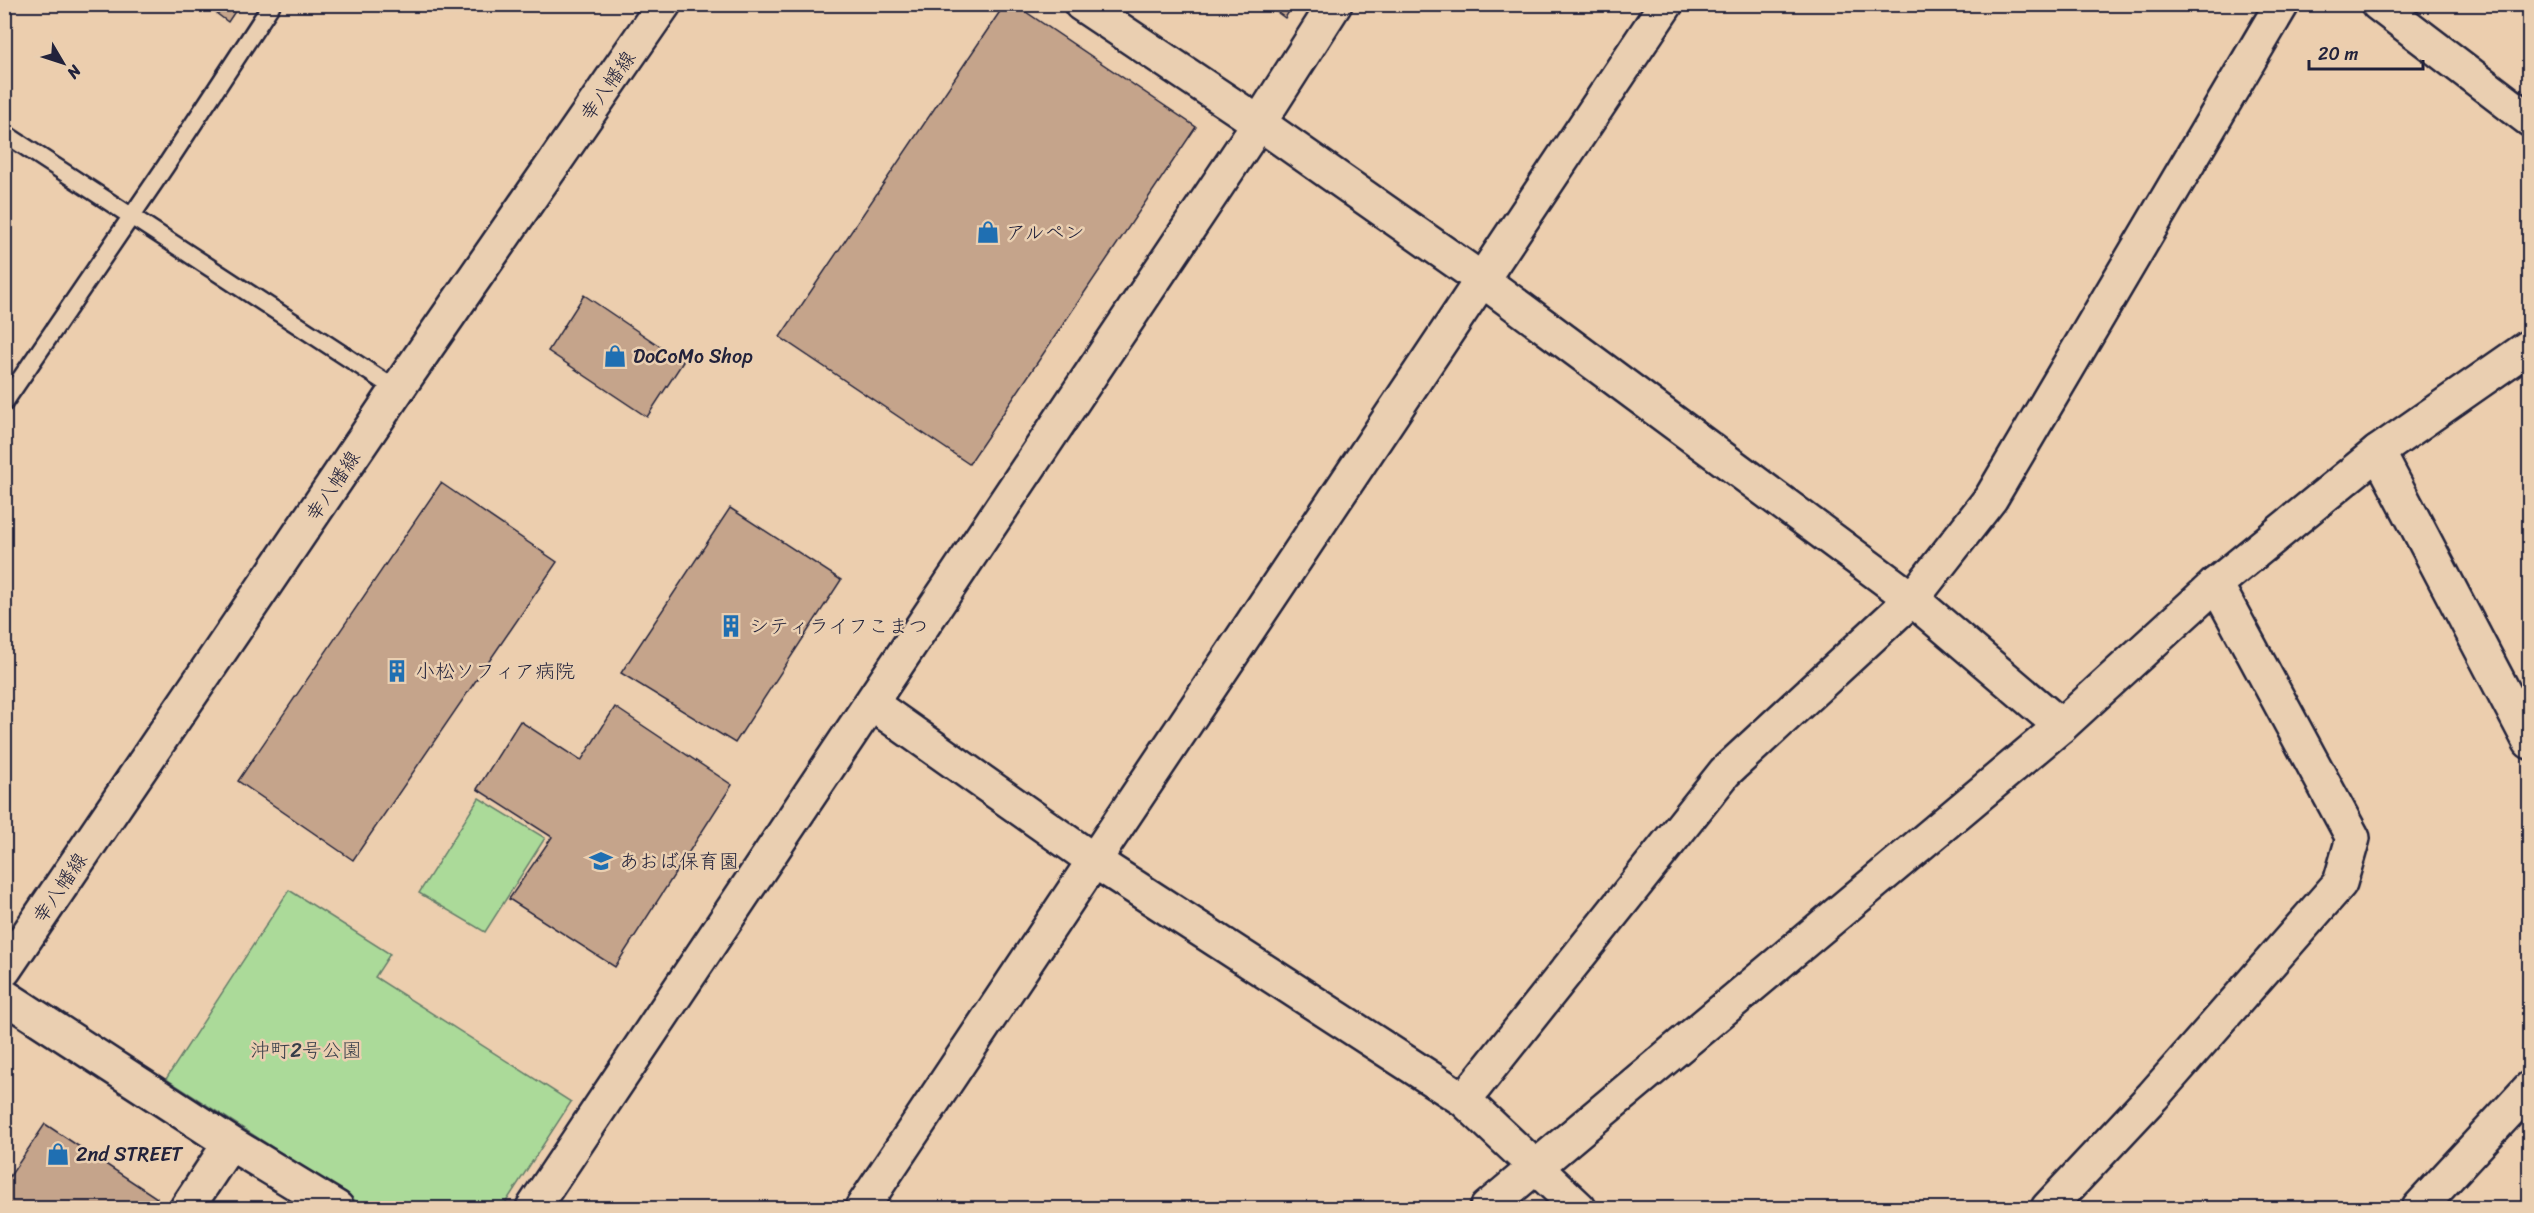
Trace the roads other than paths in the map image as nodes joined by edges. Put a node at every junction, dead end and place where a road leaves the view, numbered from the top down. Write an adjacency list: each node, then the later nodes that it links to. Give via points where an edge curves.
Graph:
1 (272, 4): 11 (lane)
2 (664, 4): 14 (street, 幸八幡線)
3 (1081, 4): 9 (street)
4 (1335, 4): 9 (street)
5 (1666, 4): 12 (street)
6 (2282, 4): 18 (street, via 1991,498)
7 (2378, 4): 8 (street)
8 (2529, 120)
9 (1259, 123): 12 (street); 19 (street)
10 (4, 133): 11 (lane)
11 (132, 215): 14 (lane); 15 (lane)
12 (1481, 279): 18 (street); 22 (street)
13 (2529, 346): 16 (street)
14 (397, 390): 23 (street, 幸八幡線)
15 (4, 403)
16 (2378, 452): 17 (street); 21 (street)
17 (2216, 584): 20 (street); 35 (street, via 2353,838 2340,883)
18 (1912, 599): 20 (street); 26 (street, via 1725,772)
19 (872, 704): 22 (street); 31 (street)
20 (2061, 726): 28 (street)
21 (2529, 742)
22 (1094, 860): 26 (street); 32 (street)
23 (4, 970)
24 (4, 996): 27 (street)
25 (2529, 1088): 36 (street)
26 (1464, 1100): 28 (street)
27 (230, 1143): 29 (street); 30 (street)
28 (1534, 1167): 33 (street); 34 (street)
29 (188, 1209)
30 (337, 1209)
31 (533, 1209)
32 (862, 1209)
33 (1487, 1209)
34 (1579, 1209)
35 (2048, 1209)
36 (2419, 1209)

